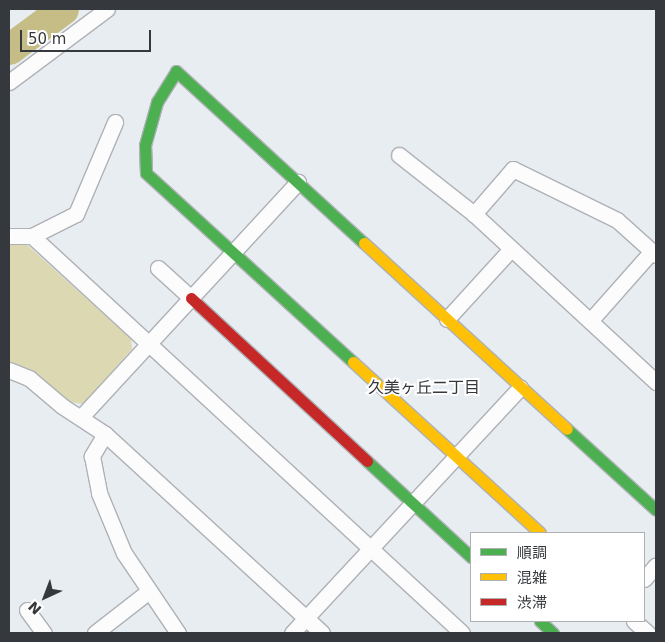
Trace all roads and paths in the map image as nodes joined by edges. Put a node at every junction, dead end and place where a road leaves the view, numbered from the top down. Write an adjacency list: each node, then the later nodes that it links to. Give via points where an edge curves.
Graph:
1 (107, 9): 2 (street)
2 (9, 82)
3 (114, 122): 8 (street, via 76,214)
4 (399, 155): 6 (street)
5 (298, 182): 10 (street); 10 (street, via 176,72 157,102 145,145 146,172); 14 (street)
6 (474, 214): 9 (street); 11 (street, via 513,169 617,220)
7 (9, 236): 8 (street)
8 (32, 236): 16 (street)
9 (511, 249): 14 (street); 15 (street)
10 (233, 252): 13 (street); 22 (street)
11 (654, 253): 15 (street)
12 (158, 268): 13 (street)
13 (190, 298): 16 (street); 23 (street)
14 (447, 319): 19 (street)
15 (590, 321): 18 (street)
16 (148, 343): 20 (street); 26 (street)
17 (9, 370): 20 (street, via 29,378 62,406)
18 (656, 382)
19 (520, 388): 22 (street); 24 (street)
20 (81, 417): 21 (street)
21 (105, 434): 30 (street, via 92,456 99,493 124,554); 32 (street)
22 (456, 456): 23 (street); 25 (street)
23 (413, 503): 26 (street); 27 (street)
24 (656, 510)
25 (539, 532)
26 (370, 549): 32 (street); 40 (street)
27 (470, 556)
28 (656, 564): 29 (street)
29 (645, 578)
30 (149, 591): 36 (street); 37 (street)
31 (27, 610): 35 (street)
32 (306, 619): 38 (street); 39 (street)
33 (541, 622): 41 (street)
34 (635, 622): 42 (street)
35 (44, 633)
36 (94, 633)
37 (178, 633)
38 (292, 633)
39 (322, 633)
40 (462, 633)
41 (554, 633)
42 (648, 633)

